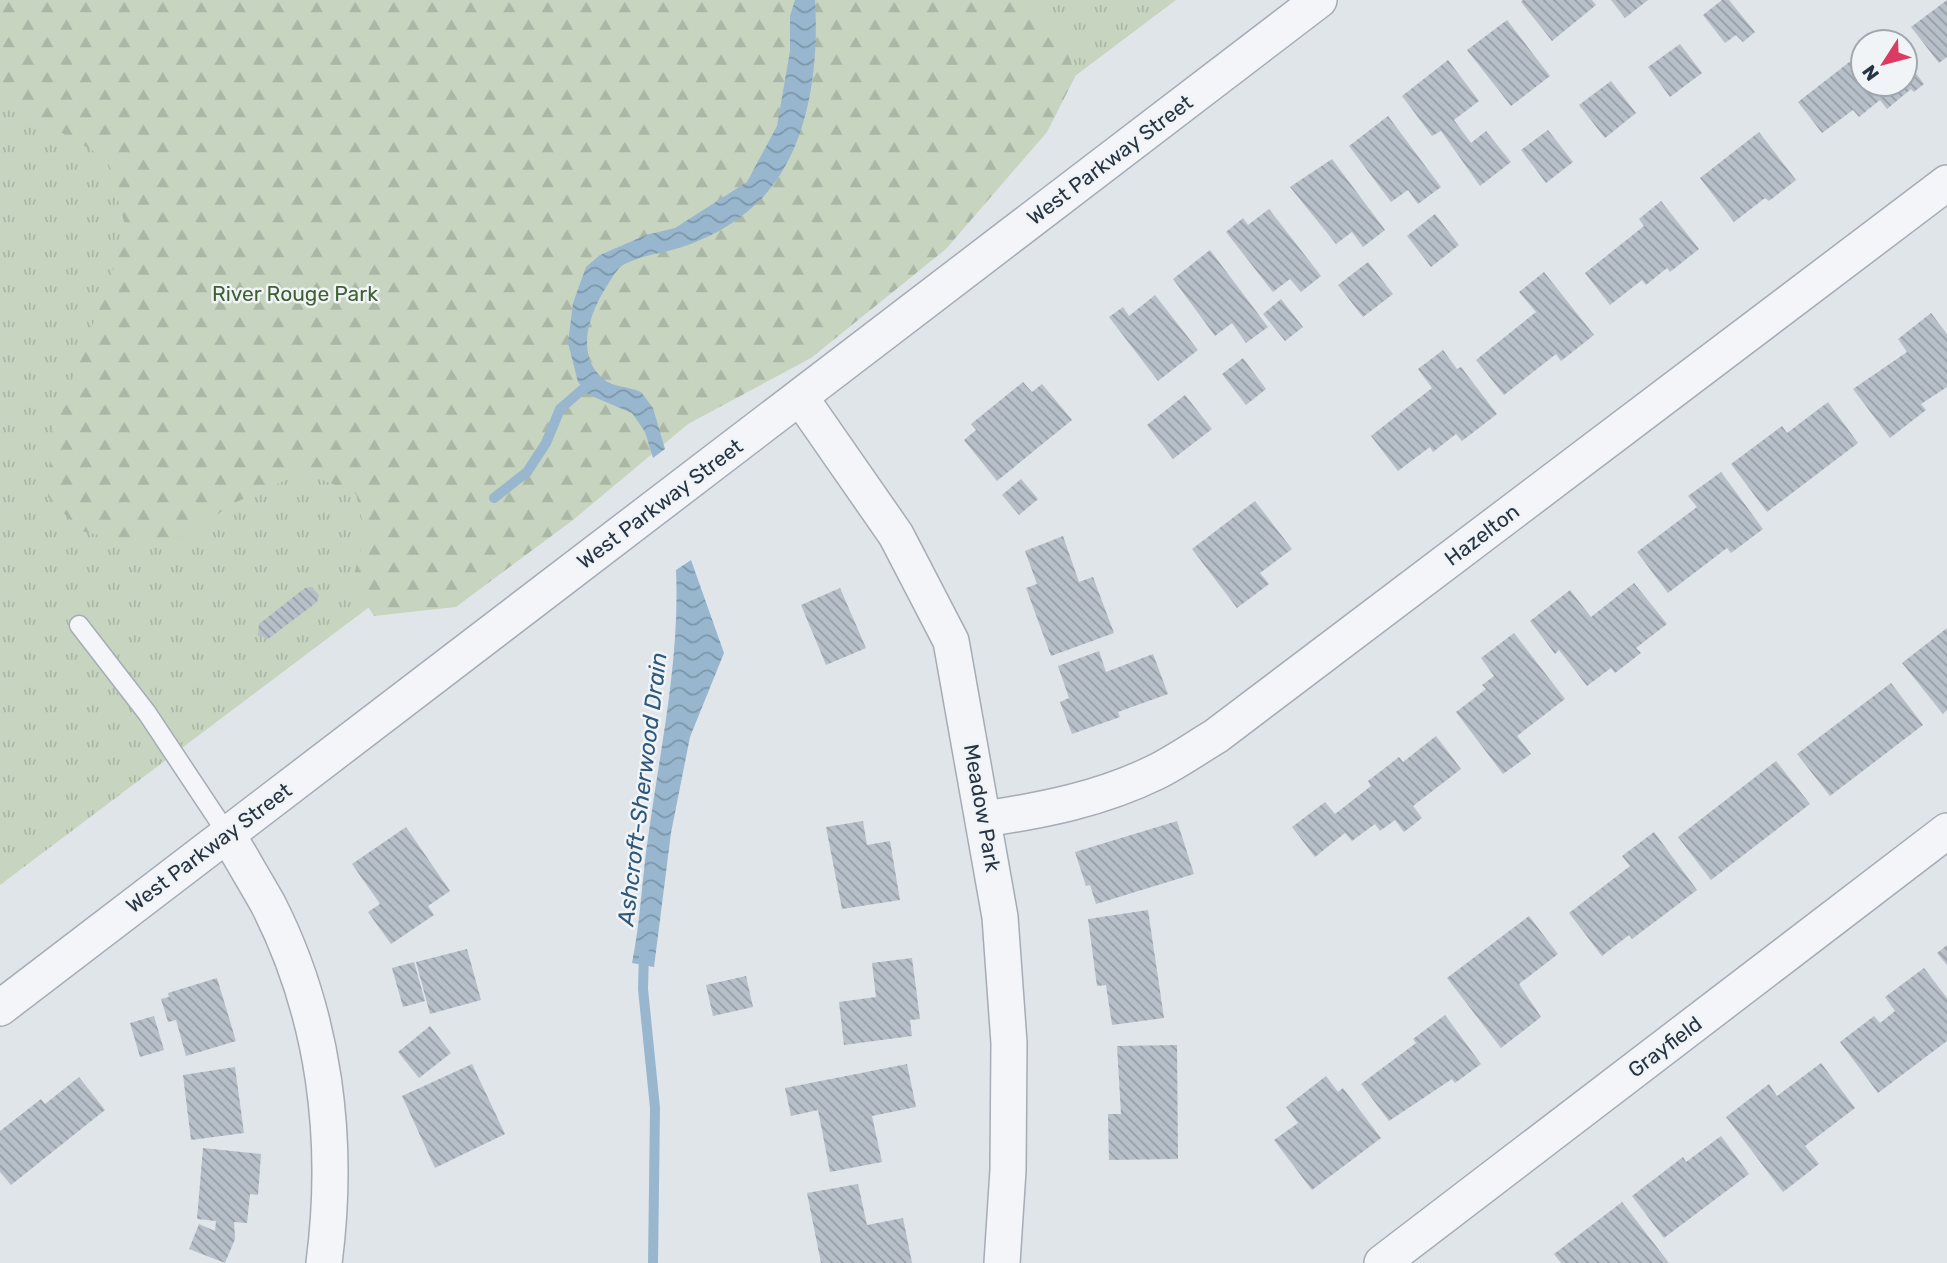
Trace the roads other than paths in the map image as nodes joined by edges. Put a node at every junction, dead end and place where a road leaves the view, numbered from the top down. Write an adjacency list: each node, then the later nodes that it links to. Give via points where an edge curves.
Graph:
1 (1319, 0): 3 (street, West Parkway Street)
2 (1947, 183): 5 (street, Hazelton, via 1216,736 1157,772 1105,793 1052,809)
3 (800, 397): 5 (street, Meadow Park, via 896,535 951,641); 7 (street, West Parkway Street)
4 (79, 625): 7 (lane, via 147,713)
5 (985, 819): 10 (street, Meadow Park, via 1000,917 1009,1043)
6 (1947, 831): 11 (street, Grayfield)
7 (228, 835): 8 (street, West Parkway Street); 9 (street, via 268,906 299,981 322,1068 332,1157)
8 (0, 1008)
9 (324, 1263)
10 (1002, 1263)
11 (1382, 1263)

